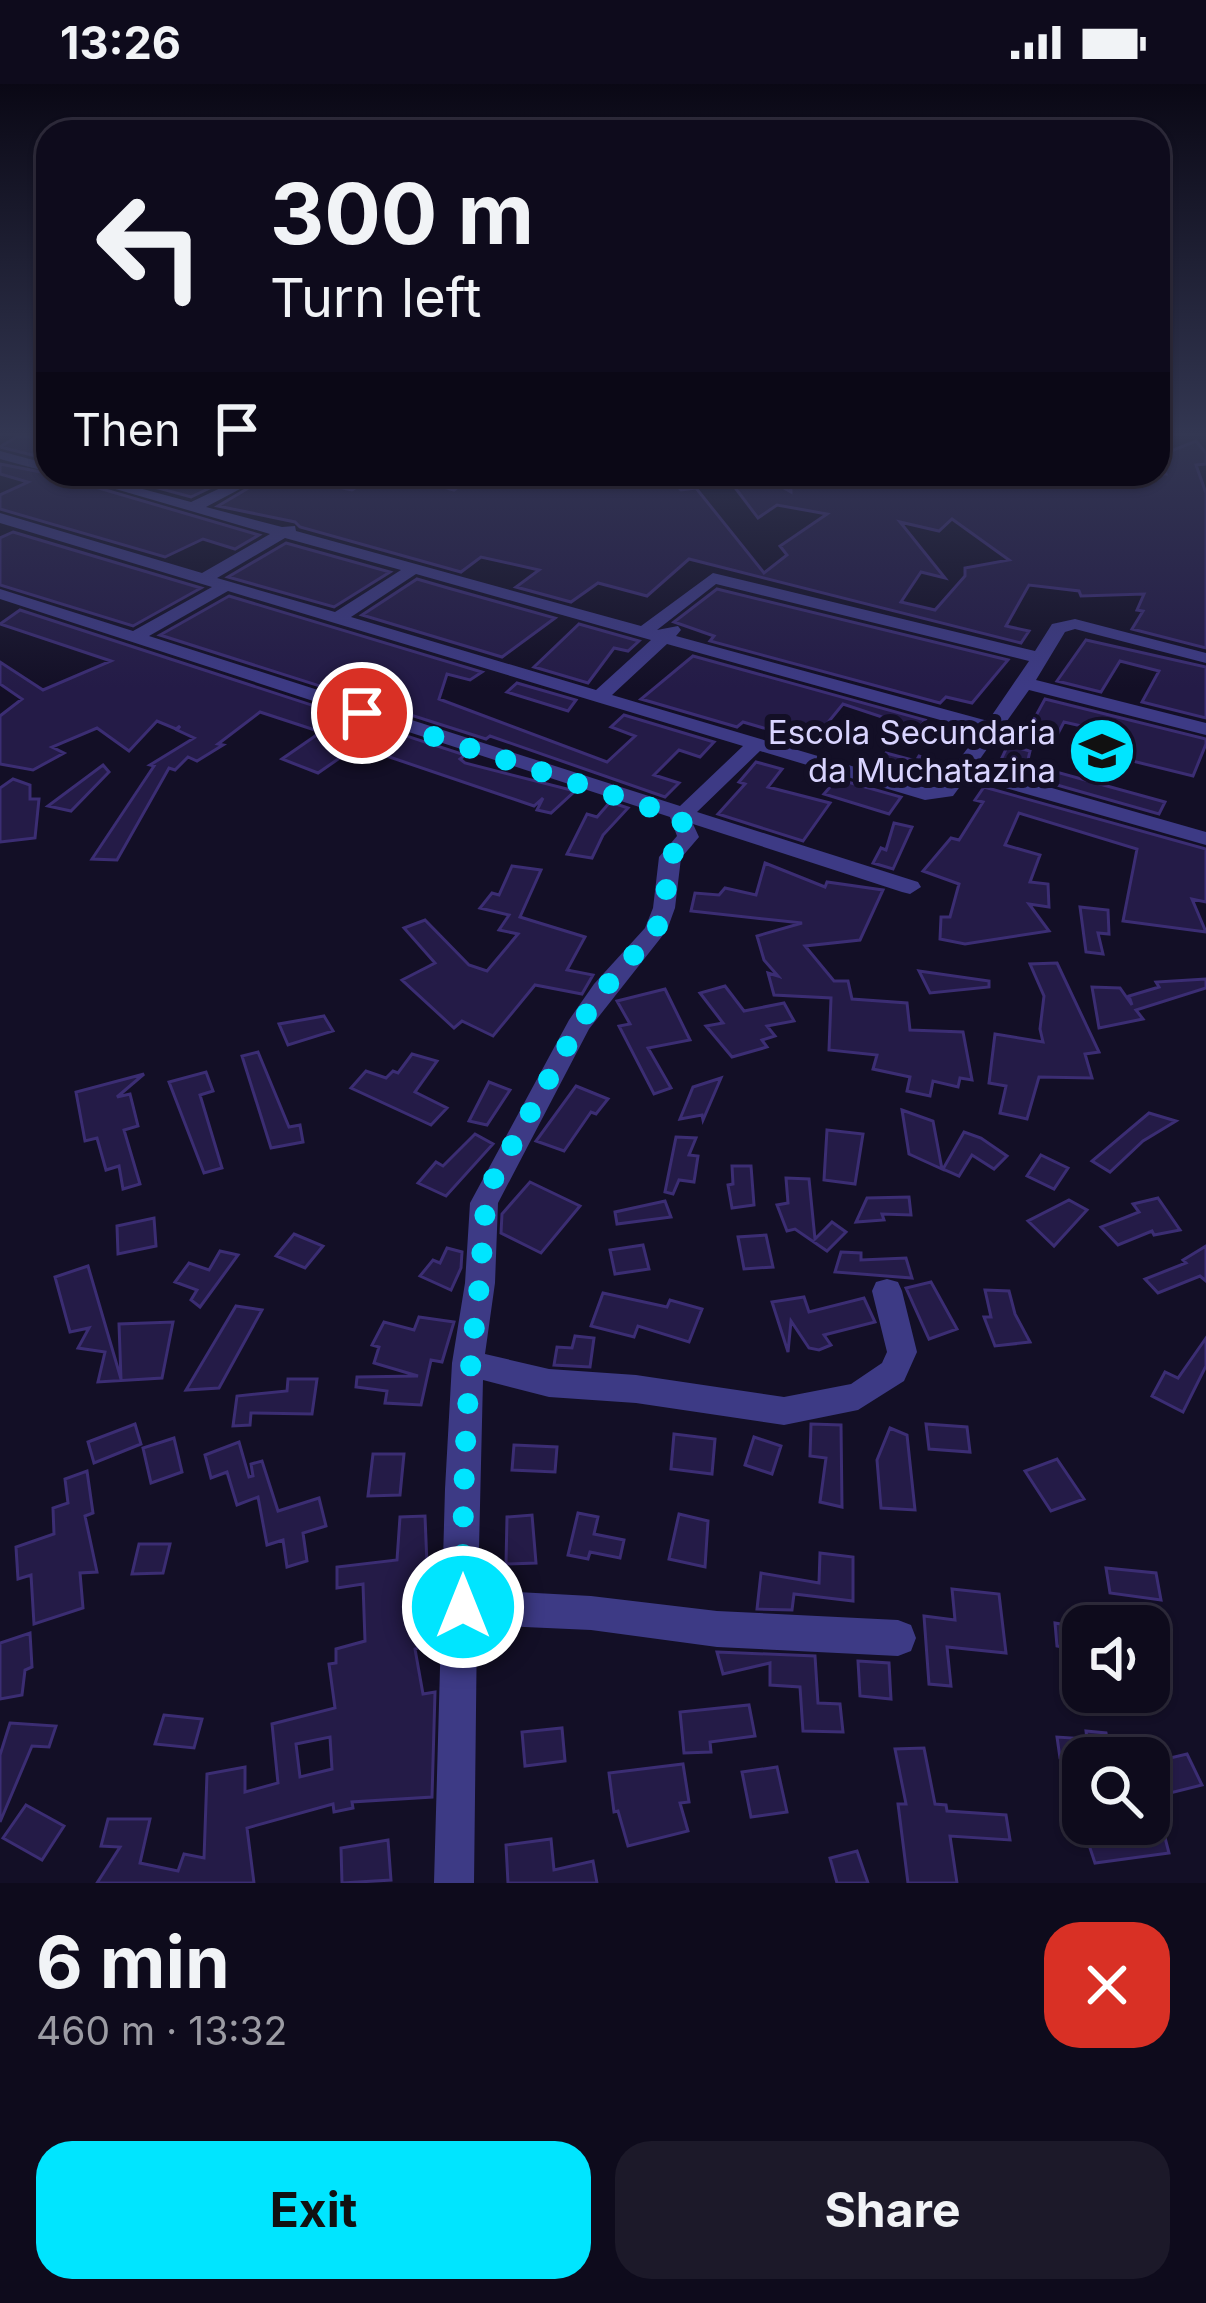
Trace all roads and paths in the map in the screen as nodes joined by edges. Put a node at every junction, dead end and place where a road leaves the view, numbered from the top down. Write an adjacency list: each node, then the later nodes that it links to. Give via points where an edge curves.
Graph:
1 (10, 521): 3 (street)
2 (255, 521): 4 (street)
3 (21, 524): 5 (street); 7 (street)
4 (288, 530): 6 (street); 7 (street); 10 (street)
5 (0, 534)
6 (412, 570): 10 (street); 11 (street)
7 (203, 579): 8 (street)
8 (227, 586): 11 (street); 13 (street)
9 (0, 594): 13 (street)
10 (538, 599): 12 (street)
11 (336, 619): 17 (street)
12 (658, 631): 14 (street, via 712,578); 17 (street); 18 (street)
13 (134, 638): 22 (street)
14 (1041, 658): 15 (street, via 1058,628 1075,624); 16 (street)
15 (1206, 658)
16 (1025, 683): 18 (street); 19 (street)
17 (599, 697): 20 (street)
18 (997, 723): 21 (street)
19 (1206, 729)
20 (756, 744): 21 (street, via 925,794 946,792); 22 (street)
21 (965, 770): 23 (street)
22 (680, 817): 24 (street); 26 (street, via 688,837 670,857 656,930 578,1026 494,1178 484,1204)
23 (1206, 839)
24 (910, 887)
25 (887, 1291): 26 (street, via 902,1352 893,1372 858,1396 784,1411 549,1383)
26 (468, 1363): 27 (street)
27 (463, 1607): 28 (street); 29 (street)
28 (898, 1637)
29 (454, 1883)

